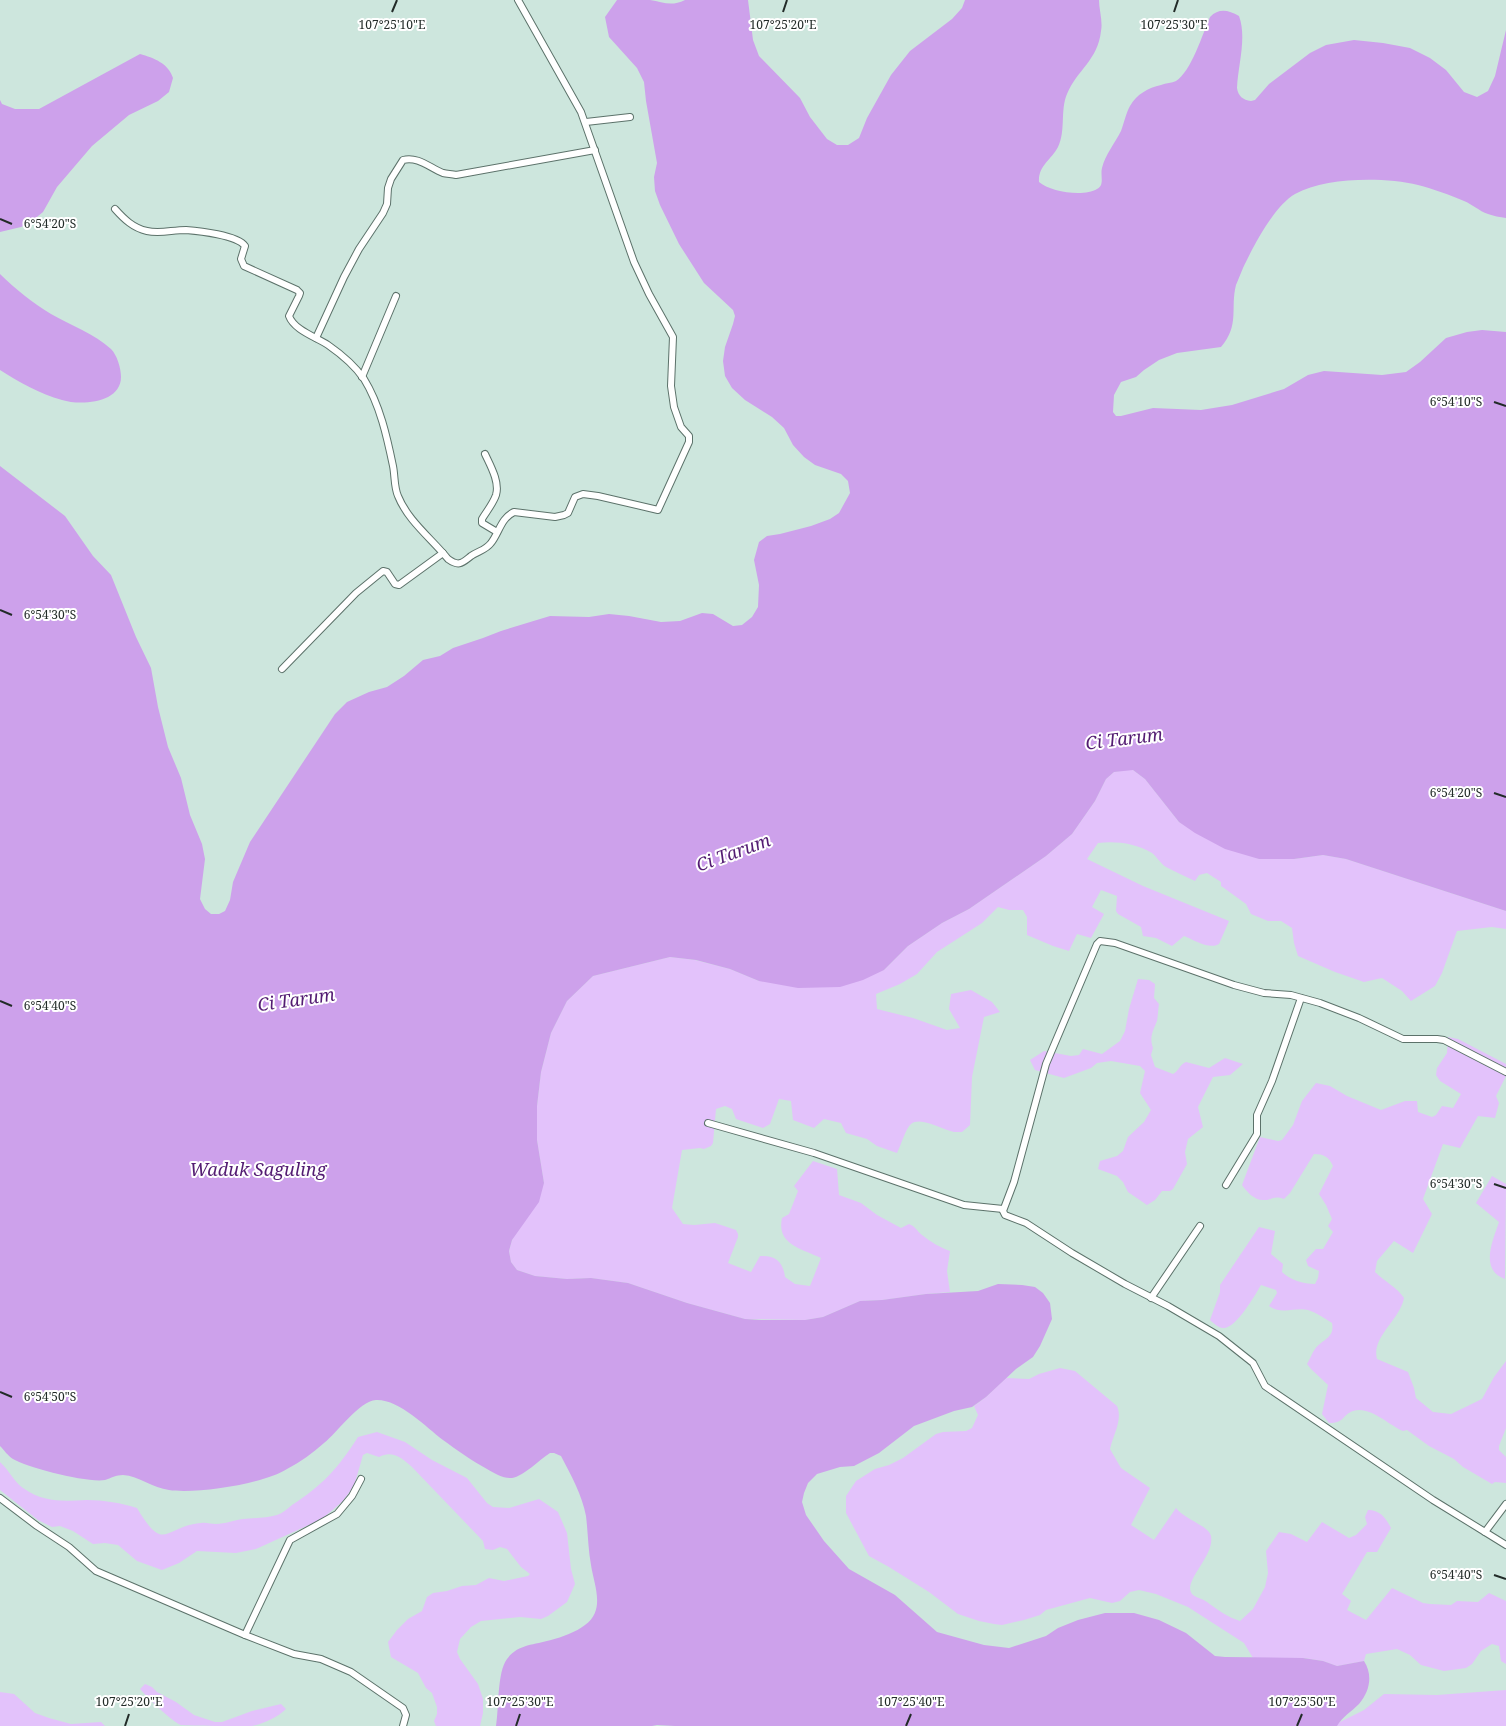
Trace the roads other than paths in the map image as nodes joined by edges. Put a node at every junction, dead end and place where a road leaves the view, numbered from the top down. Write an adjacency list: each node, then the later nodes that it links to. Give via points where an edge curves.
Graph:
1 (518, 0): 3 (street)
2 (630, 117): 3 (street)
3 (586, 122): 4 (street)
4 (595, 150): 7 (street, via 456,175 417,160 403,160 391,179 387,204 344,277); 10 (street, via 636,268 673,337 672,394 678,419 689,436 689,442 658,510 598,496 578,495 564,515 514,512 508,515)
5 (115, 209): 7 (street, via 125,220 146,231 195,231 242,243 244,266 300,293 290,319)
6 (396, 296): 8 (street)
7 (316, 338): 8 (street, via 344,358)
8 (362, 377): 11 (street, via 384,427 399,498)
9 (485, 454): 10 (street, via 497,491 482,522)
10 (497, 532): 11 (street, via 490,544 464,563 454,563)
11 (443, 553): 12 (street, via 399,585 383,571 356,593)
12 (282, 669)
13 (1301, 998): 14 (street, via 1359,1018 1403,1039 1444,1040); 16 (street, via 1257,1115 1257,1134); 17 (street, via 1261,993 1115,943 1098,942 1046,1064 1014,1182)
14 (1506, 1072)
15 (708, 1122): 17 (street, via 814,1152 964,1205)
16 (1226, 1185)
17 (1003, 1209): 19 (street, via 1005,1215 1026,1223)
18 (1200, 1226): 19 (street)
19 (1151, 1298): 23 (street, via 1219,1336 1253,1363 1265,1386)
20 (360, 1479): 25 (street, via 352,1496 337,1514 290,1540)
21 (0, 1498): 25 (street, via 69,1547 96,1571)
22 (1506, 1504): 23 (street)
23 (1485, 1532): 24 (street)
24 (1506, 1544)
25 (245, 1635): 26 (street, via 351,1672 403,1708 406,1715)
26 (403, 1726)

